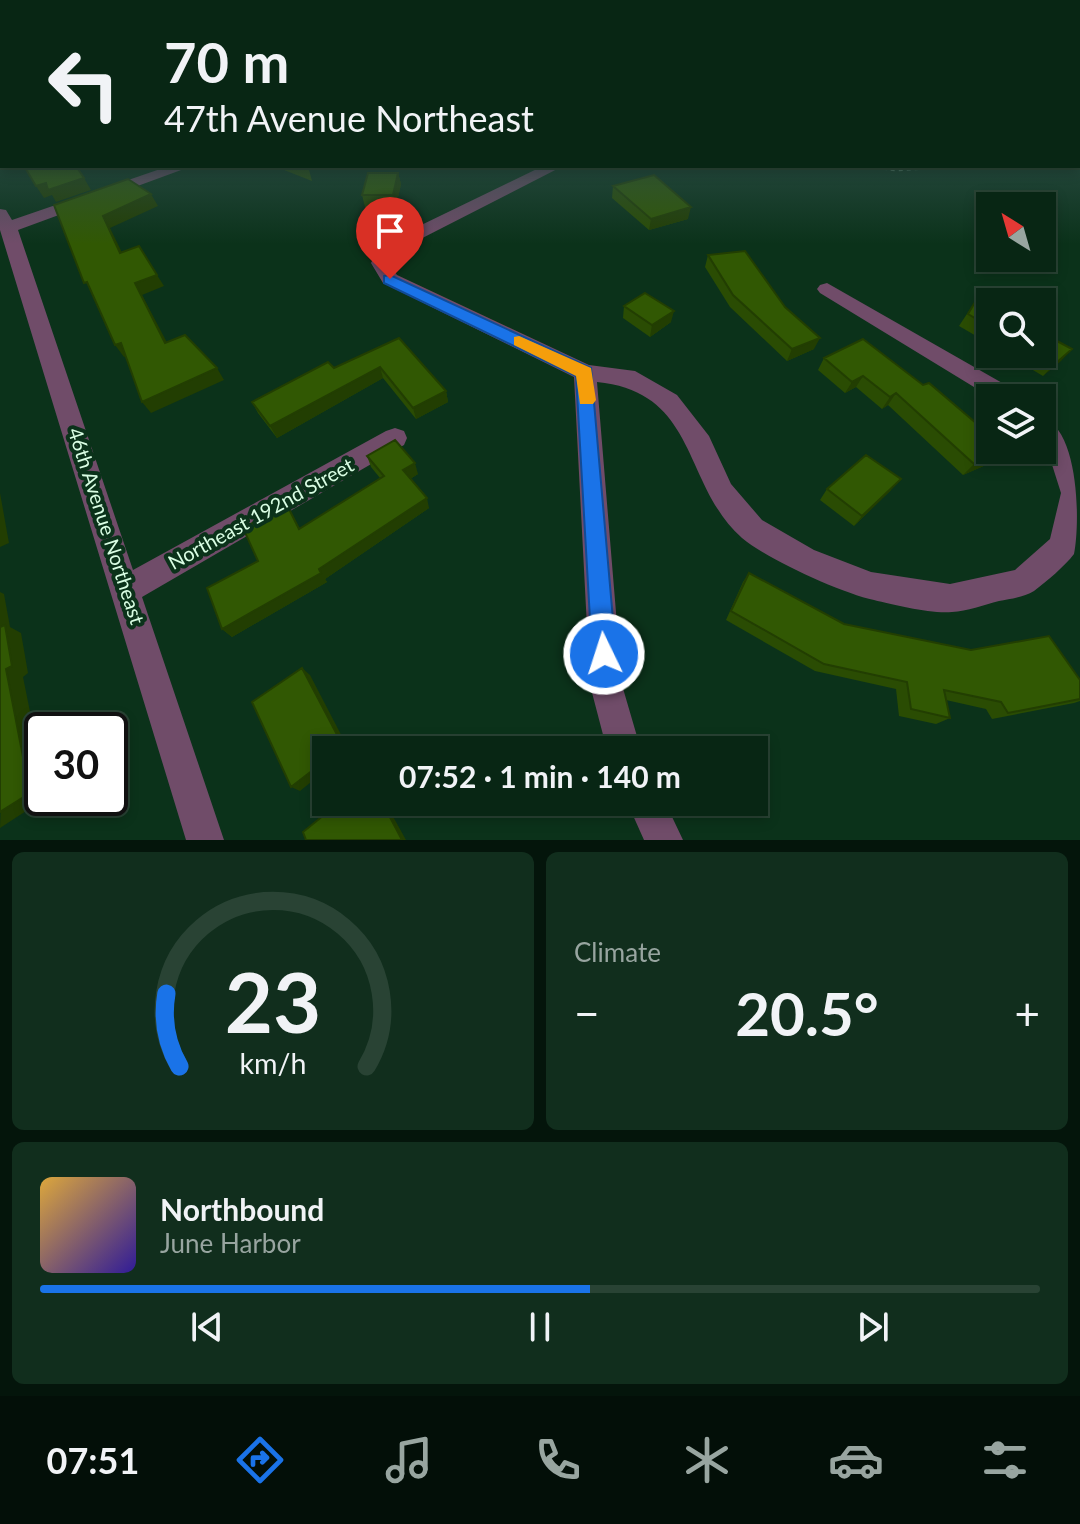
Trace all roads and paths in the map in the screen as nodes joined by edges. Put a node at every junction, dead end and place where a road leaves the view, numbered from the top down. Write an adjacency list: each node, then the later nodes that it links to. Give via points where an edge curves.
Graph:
1 (177, 168): 5 (street)
2 (551, 168): 7 (street, via 387,249 380,263 390,279)
3 (882, 168): 4 (path)
4 (924, 168)
5 (4, 220): 11 (street, 46th Avenue Northeast)
6 (827, 289): 8 (street)
7 (585, 373): 10 (street, via 627,377 669,401 700,443 721,491 752,529 804,559 871,586 950,598 1022,582 1063,546 1074,493); 12 (street, via 606,685)
8 (986, 384)
9 (395, 438): 11 (street, Northeast 192nd Street)
10 (1056, 444)
11 (127, 589): 14 (street, 46th Avenue Northeast)
12 (620, 736)
13 (652, 816): 15 (street)
14 (205, 840)
15 (664, 840)

